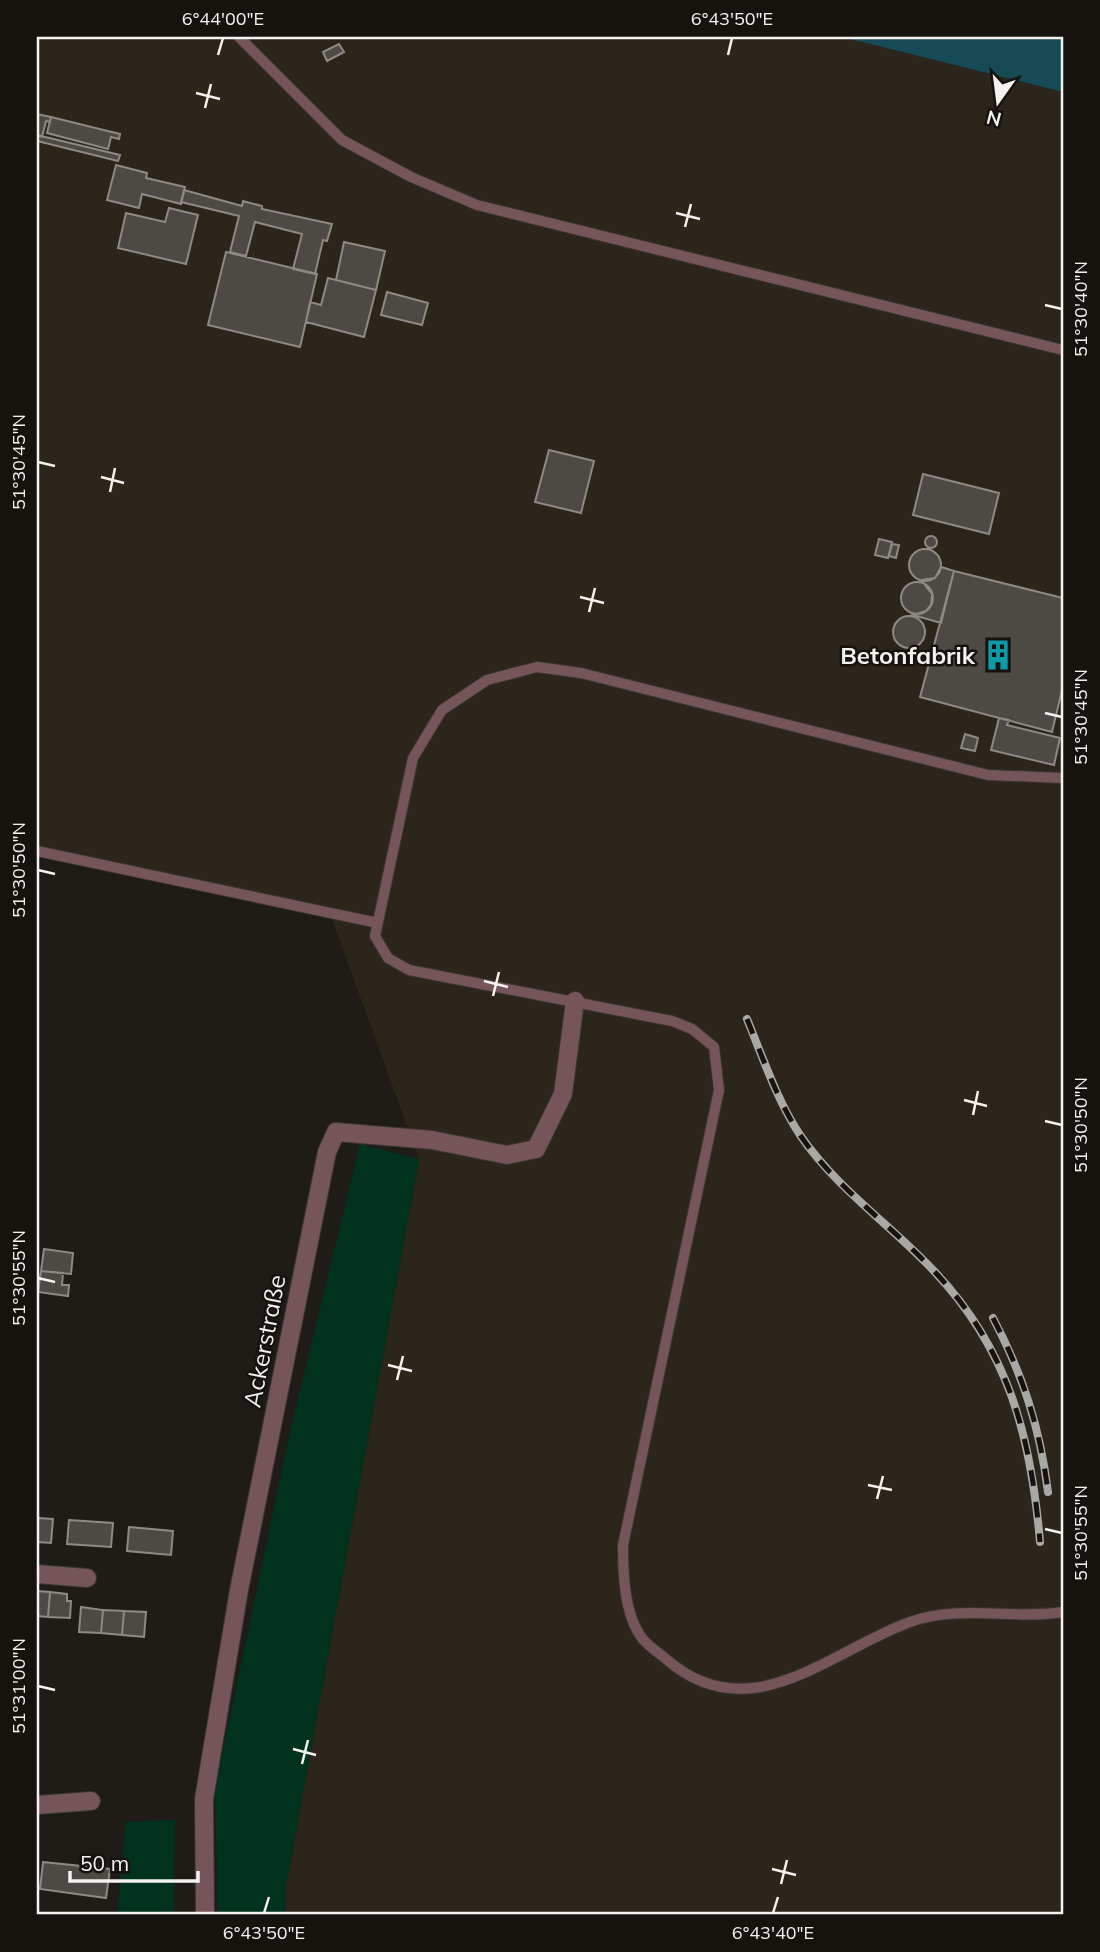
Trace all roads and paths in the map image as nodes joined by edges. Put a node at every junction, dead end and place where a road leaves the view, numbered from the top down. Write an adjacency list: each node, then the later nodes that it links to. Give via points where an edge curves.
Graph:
1 (239, 37): 2 (lane, via 342,140 477,205)
2 (1063, 350)
3 (1063, 778): 5 (lane, via 988,775 581,673 537,667 487,680 442,710 413,758)
4 (37, 851): 5 (lane)
5 (378, 923): 6 (lane, via 375,936 388,958 409,970)
6 (575, 1001): 9 (lane, via 692,1029 714,1047 719,1090 623,1545 622,1587 641,1637 688,1678 740,1691 797,1678 911,1621 968,1612 1038,1616); 12 (street, Ackerstraße, via 563,1094 536,1149 507,1155 432,1140 336,1132 327,1152 239,1590 204,1799)
7 (37, 1574): 8 (street)
8 (87, 1578)
9 (1063, 1612)
10 (91, 1801): 11 (street)
11 (37, 1805)
12 (205, 1915)

